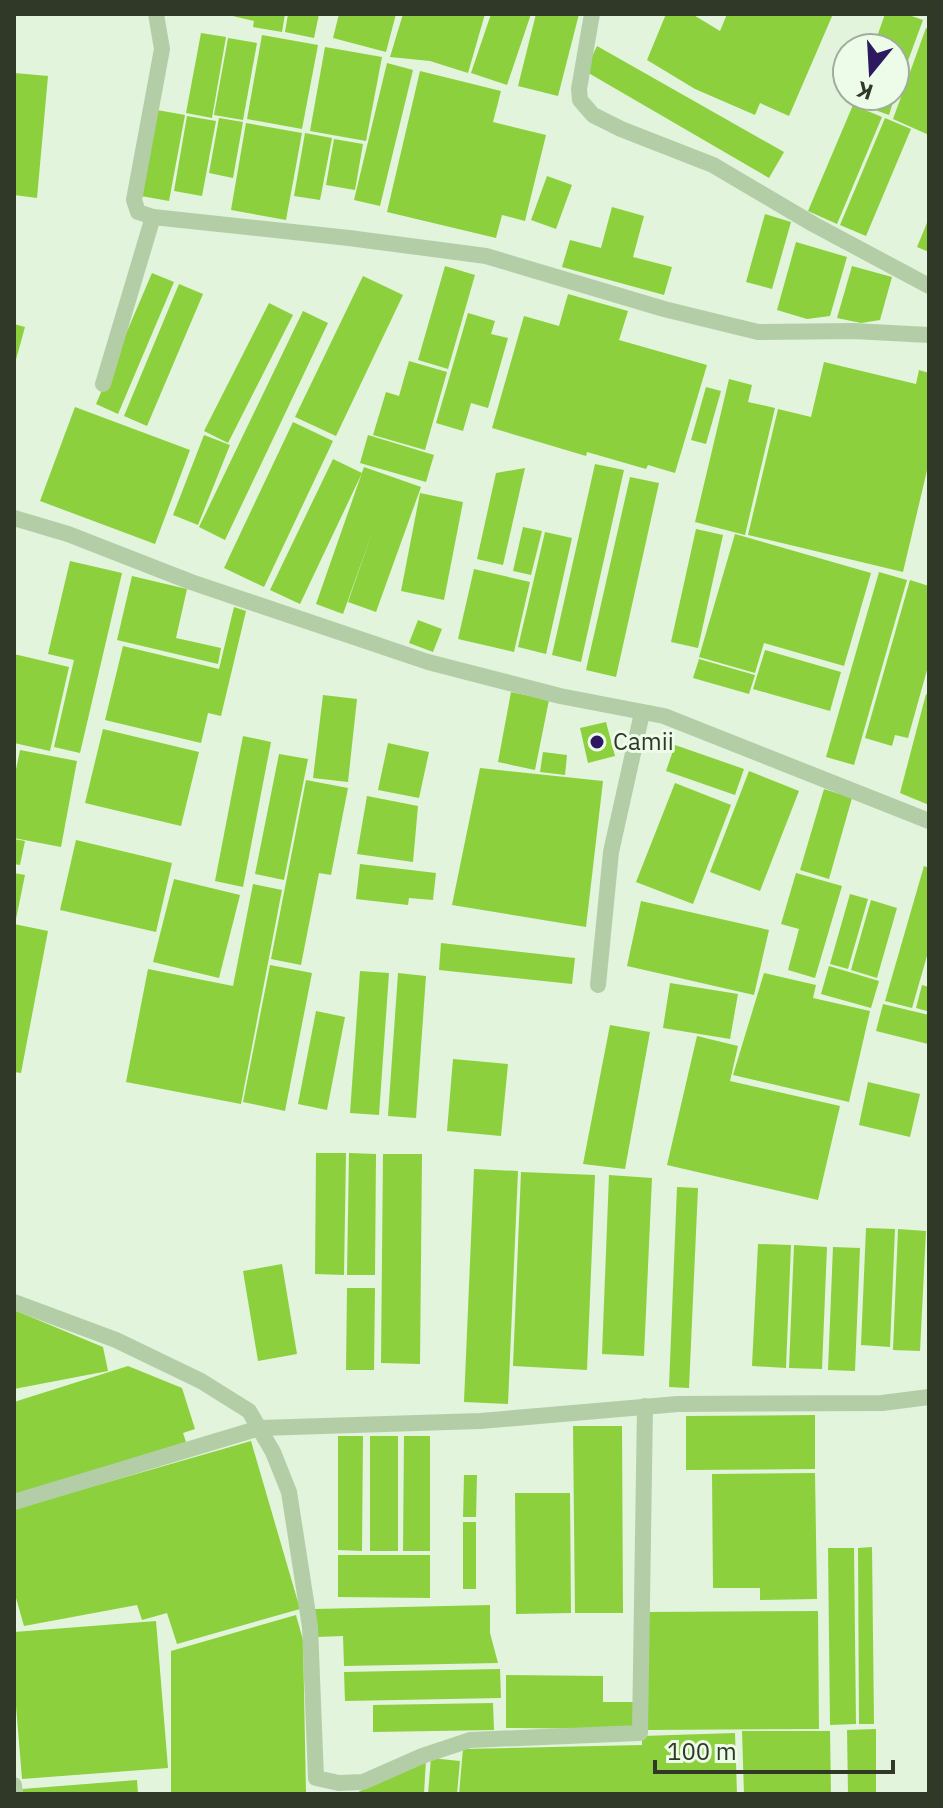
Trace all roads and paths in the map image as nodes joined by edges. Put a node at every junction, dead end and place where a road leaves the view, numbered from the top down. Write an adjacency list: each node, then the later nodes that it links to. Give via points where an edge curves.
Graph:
1 (156, 14): 3 (street, via 162,49 134,200 138,212)
2 (592, 14): 4 (street, via 579,89 580,100 593,115 713,165)
3 (153, 217): 5 (street, via 486,256 758,332); 6 (street)
4 (929, 286)
5 (929, 335)
6 (103, 384)
7 (14, 518): 8 (street, via 428,662)
8 (642, 713): 9 (street, via 664,716); 10 (street, via 611,852)
9 (929, 821)
10 (598, 985)
11 (14, 1302): 14 (street, via 116,1340 201,1381 249,1411)
12 (929, 1397): 13 (street, via 882,1403)
13 (645, 1406): 14 (street, via 480,1421); 14 (street, via 640,1733 470,1740 363,1782 316,1778 310,1627 289,1492)
14 (260, 1428): 15 (street)
15 (14, 1502)
16 (14, 1785): 17 (street)
17 (15, 1794)

